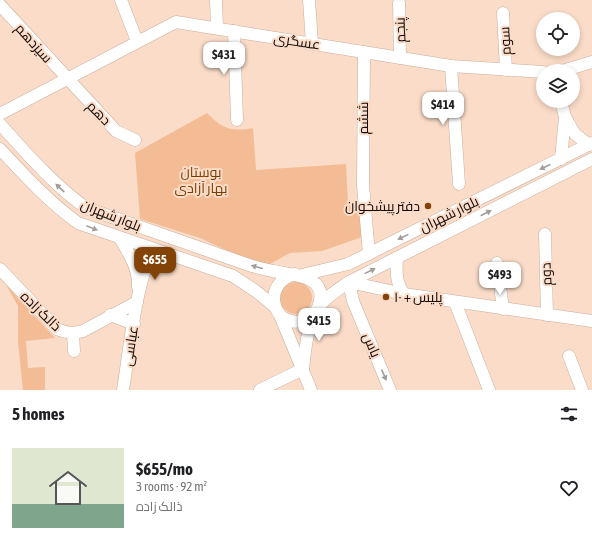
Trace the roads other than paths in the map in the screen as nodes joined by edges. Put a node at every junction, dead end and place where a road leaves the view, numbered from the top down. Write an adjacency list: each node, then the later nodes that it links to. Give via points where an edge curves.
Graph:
1 (121, 0): 9 (street)
2 (216, 0): 7 (street)
3 (309, 0): 10 (street)
4 (399, 3): 12 (street, پنجم)
5 (0, 5): 18 (street, سیزدهم)
6 (503, 13): 16 (street, سوم)
7 (217, 28): 8 (street, عسگری); 9 (street, عسگری, via 176,22)
8 (234, 31): 10 (street, عسگری); 22 (street)
9 (137, 41): 18 (street, عسگری)
10 (312, 43): 11 (street, عسگری)
11 (364, 52): 12 (street, عسگری); 33 (street, ششم, via 363,185)
12 (400, 58): 14 (street, عسگری)
13 (592, 62): 15 (street)
14 (451, 66): 16 (street, عسگری); 29 (street)
15 (580, 66)
16 (506, 70): 17 (street, عسگری)
17 (536, 72)
18 (68, 80): 20 (street, عسگری); 24 (street, دهم, via 116,132)
19 (563, 108): 21 (street)
20 (0, 114)
21 (565, 117): 25 (street, via 575,134); 27 (street)
22 (237, 120)
23 (0, 124): 37 (street, بلوار شهران, one-way to 23, via 252,266 86,208 48,177)
24 (135, 140)
25 (591, 144): 27 (street, بلوار شهران)
26 (0, 149): 31 (street, بلوار شهران, one-way to 31, via 57,208 78,222)
27 (560, 159): 33 (street, بلوار شهران, one-way to 33)
28 (592, 159): 34 (street, بلوار شهران, one-way to 28)
29 (459, 184)
30 (545, 234): 46 (street, دوم)
31 (120, 238): 32 (street, بلوار شهران); 40 (street, via 131,257 138,277)
32 (155, 250): 40 (street, via 150,256); 43 (street, بلوار شهران, via 233,276 257,292)
33 (370, 254): 37 (street, بلوار شهران, via 348,264)
34 (397, 258): 38 (street, بلوار شهران, one-way to 34); 39 (street, via 396,276)
35 (497, 263): 42 (street)
36 (0, 269): 49 (street, ذالک زاده, via 57,329)
37 (299, 275): 43 (street, via 282,280 277,285 274,292); 44 (street, via 309,278 318,289 320,296)
38 (349, 282): 39 (street); 44 (street, بلوار شهران); 56 (street, یاس, one-way to 56, via 353,300)
39 (404, 294): 41 (street)
40 (137, 302): 45 (street, ذالک زاده); 48 (street, عباسی)
41 (455, 302): 42 (street); 57 (street)
42 (503, 309): 46 (street)
43 (277, 310): 44 (street, via 291,321 312,316); 52 (street)
44 (316, 310): 52 (street, via 306,343)
45 (110, 315): 48 (street); 49 (street, ذالک زاده)
46 (548, 315): 47 (street)
47 (592, 322)
48 (134, 324): 53 (street, عباسی)
49 (73, 334): 50 (street)
50 (74, 351)
51 (569, 356): 58 (street)
52 (303, 370): 54 (street); 55 (street)
53 (123, 390)
54 (260, 390)
55 (311, 390)
56 (390, 390)
57 (489, 390)
58 (582, 390)

